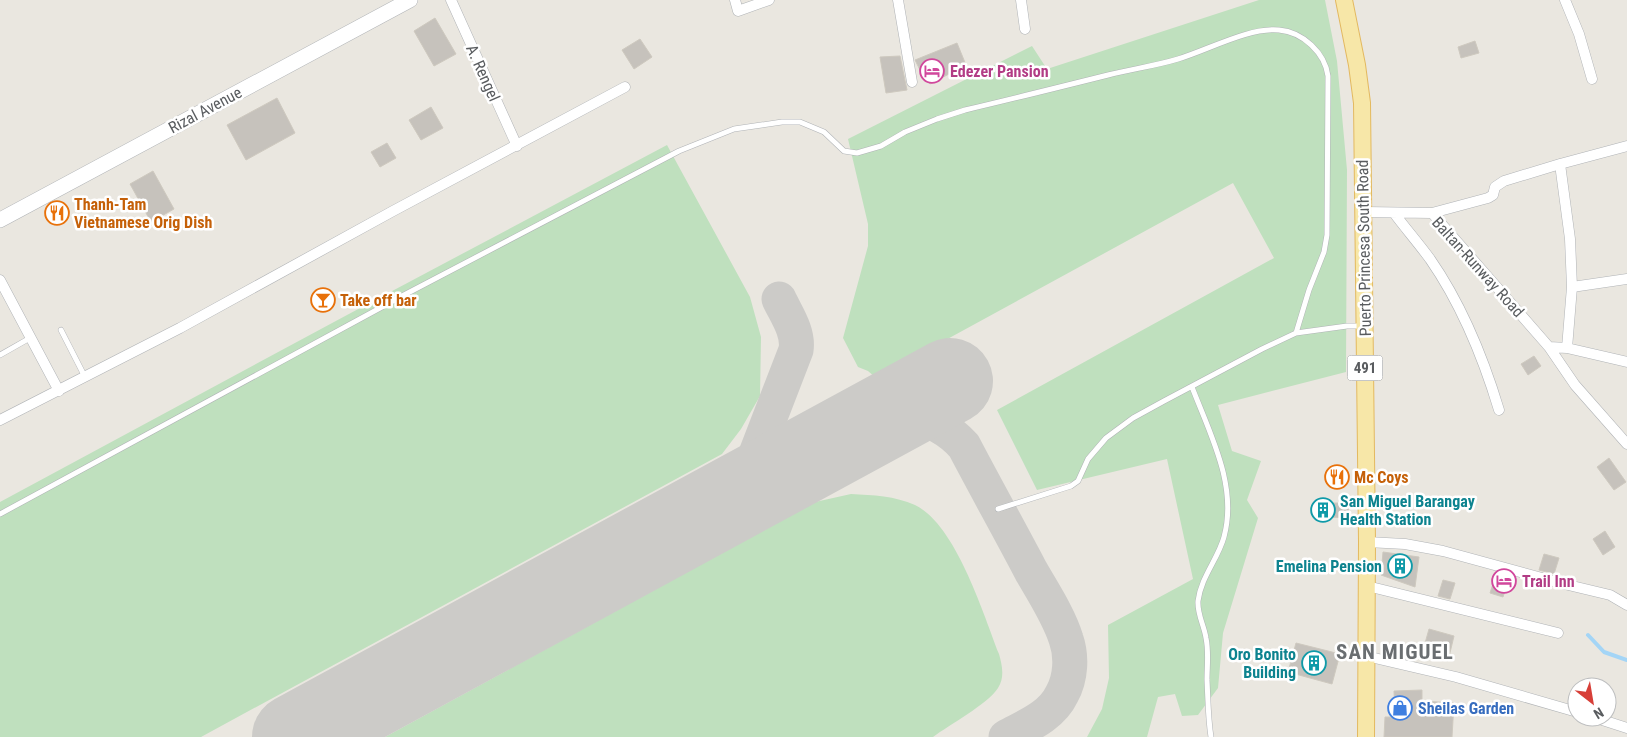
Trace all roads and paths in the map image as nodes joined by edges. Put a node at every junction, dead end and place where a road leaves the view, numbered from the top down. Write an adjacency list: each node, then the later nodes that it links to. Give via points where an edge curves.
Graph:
1 (410, 0): 19 (street, Rizal Avenue)
2 (451, 0): 13 (street, A. Rengel)
3 (735, 0): 4 (street, via 738,11)
4 (768, 0)
5 (898, 0): 11 (street)
6 (1020, 0): 9 (street)
7 (1344, 0): 16 (main road, Puerto Princesa South Road / 491, via 1362,103)
8 (1565, 0): 10 (street)
9 (1025, 30)
10 (1592, 79)
11 (912, 82)
12 (625, 87): 13 (street)
13 (517, 146): 31 (street)
14 (1627, 146): 15 (street)
15 (1560, 164): 17 (street, via 1500,183 1488,198); 22 (street, via 1570,238)
16 (1365, 212): 18 (street, Baltan-Runway Road); 23 (main road, Puerto Princesa South Road / 491)
17 (1432, 213): 18 (street, Baltan-Runway Road); 27 (street, Baltan-Runway Road)
18 (1394, 214): 34 (street, via 1430,260 1464,317 1489,376)
19 (0, 220)
20 (1627, 279): 22 (street)
21 (0, 280): 26 (street)
22 (1572, 287): 28 (street)
23 (1365, 326): 25 (lane); 39 (main road, Puerto Princesa South Road / 491)
24 (61, 330): 31 (lane)
25 (1296, 333): 32 (lane); 38 (lane, via 1327,235 1328,76 1324,61 1312,45 1289,31 1268,30 1178,59 965,110 857,153 844,150 824,132 800,122 734,129 679,151 422,285)
26 (30, 338): 29 (lane); 33 (street)
27 (1549, 347): 28 (street); 36 (street, Baltan-Runway Road, via 1575,385)
28 (1567, 348): 30 (street)
29 (0, 355)
30 (1627, 362)
31 (86, 377): 33 (street)
32 (1192, 387): 37 (lane, via 1133,418 1106,438 1088,459 1078,482); 45 (lane, via 1223,468 1227,490 1223,541 1198,600 1206,638)
33 (59, 391): 35 (street)
34 (1499, 410)
35 (0, 420)
36 (1627, 444)
37 (998, 509)
38 (0, 514)
39 (1367, 542): 40 (main road, Puerto Princesa South Road / 491); 41 (street, via 1443,551 1610,595)
40 (1366, 586): 42 (street); 43 (main road, Puerto Princesa South Road / 491)
41 (1627, 605)
42 (1558, 633)
43 (1366, 656): 44 (street, via 1456,677); 46 (main road, Puerto Princesa South Road / 491)
44 (1567, 709)
45 (1211, 737)
46 (1366, 737)

